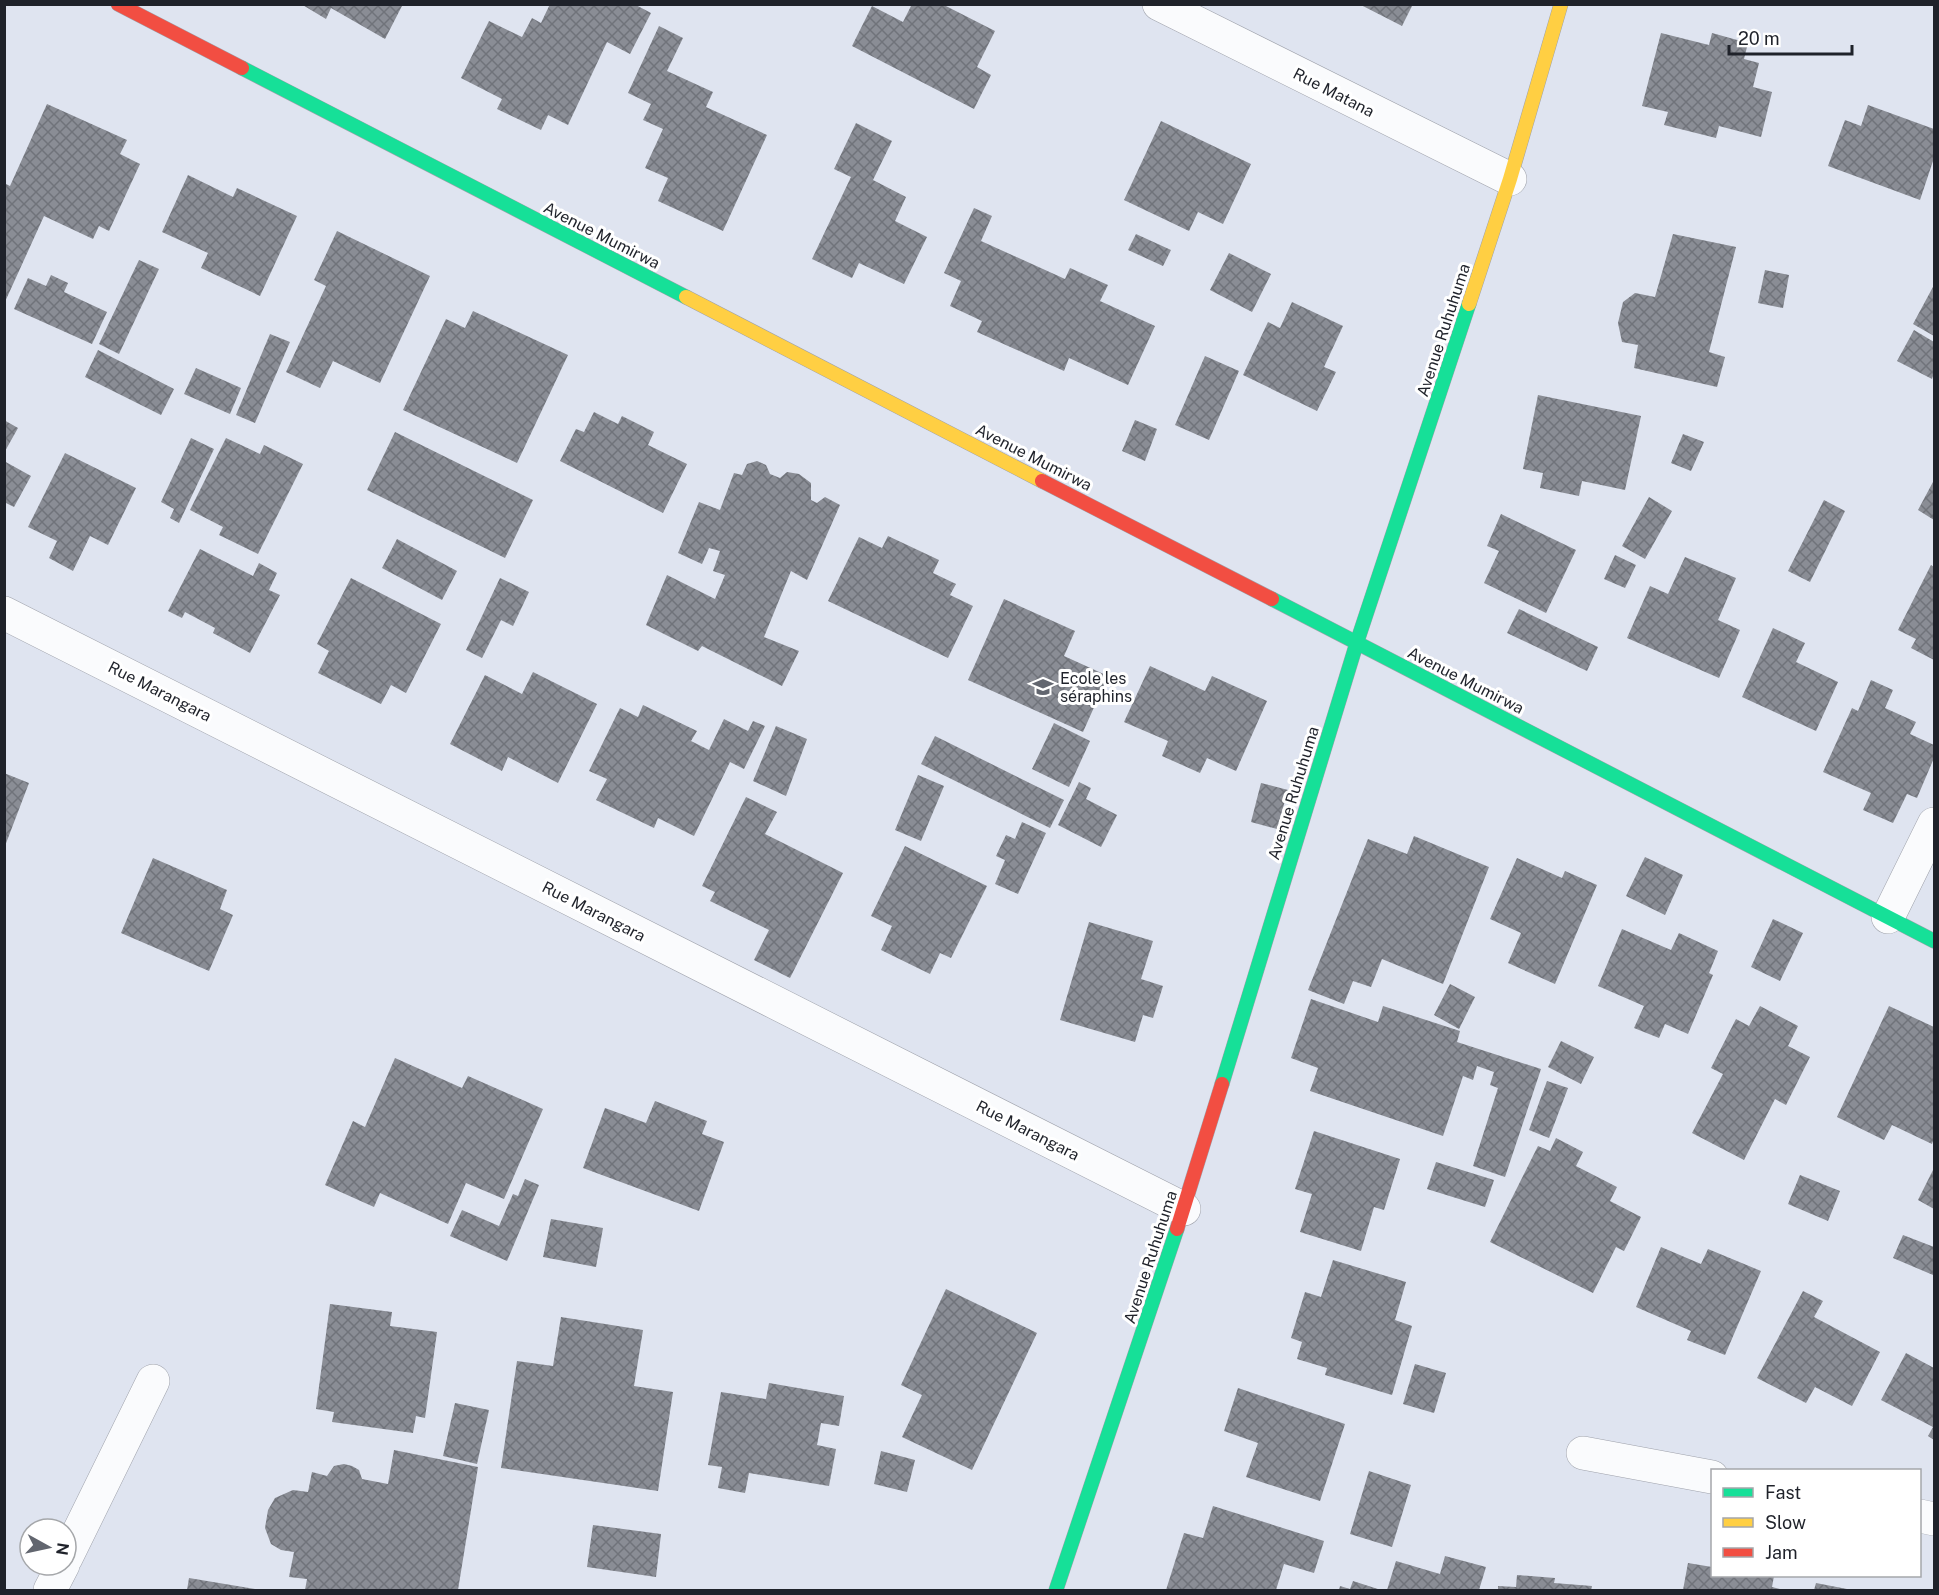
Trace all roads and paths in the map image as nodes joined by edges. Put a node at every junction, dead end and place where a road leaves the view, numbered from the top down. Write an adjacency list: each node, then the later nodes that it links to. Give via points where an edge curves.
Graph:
1 (118, 4): 6 (street, Avenue Mumirwa)
2 (1159, 4): 4 (street, Rue Matana)
3 (1561, 4): 4 (street, Avenue Ruhuhuma)
4 (1510, 180): 6 (street, Avenue Ruhuhuma)
5 (4, 613): 10 (street, Rue Marangara)
6 (1357, 642): 8 (street, Avenue Mumirwa); 10 (street, Avenue Ruhuhuma)
7 (1935, 824): 8 (street)
8 (1888, 917): 9 (street, Avenue Mumirwa)
9 (1935, 940)
10 (1184, 1209): 15 (street, Avenue Ruhuhuma)
11 (153, 1381): 14 (street)
12 (1583, 1453): 13 (street)
13 (1711, 1477)
14 (78, 1534)
15 (1056, 1590)

